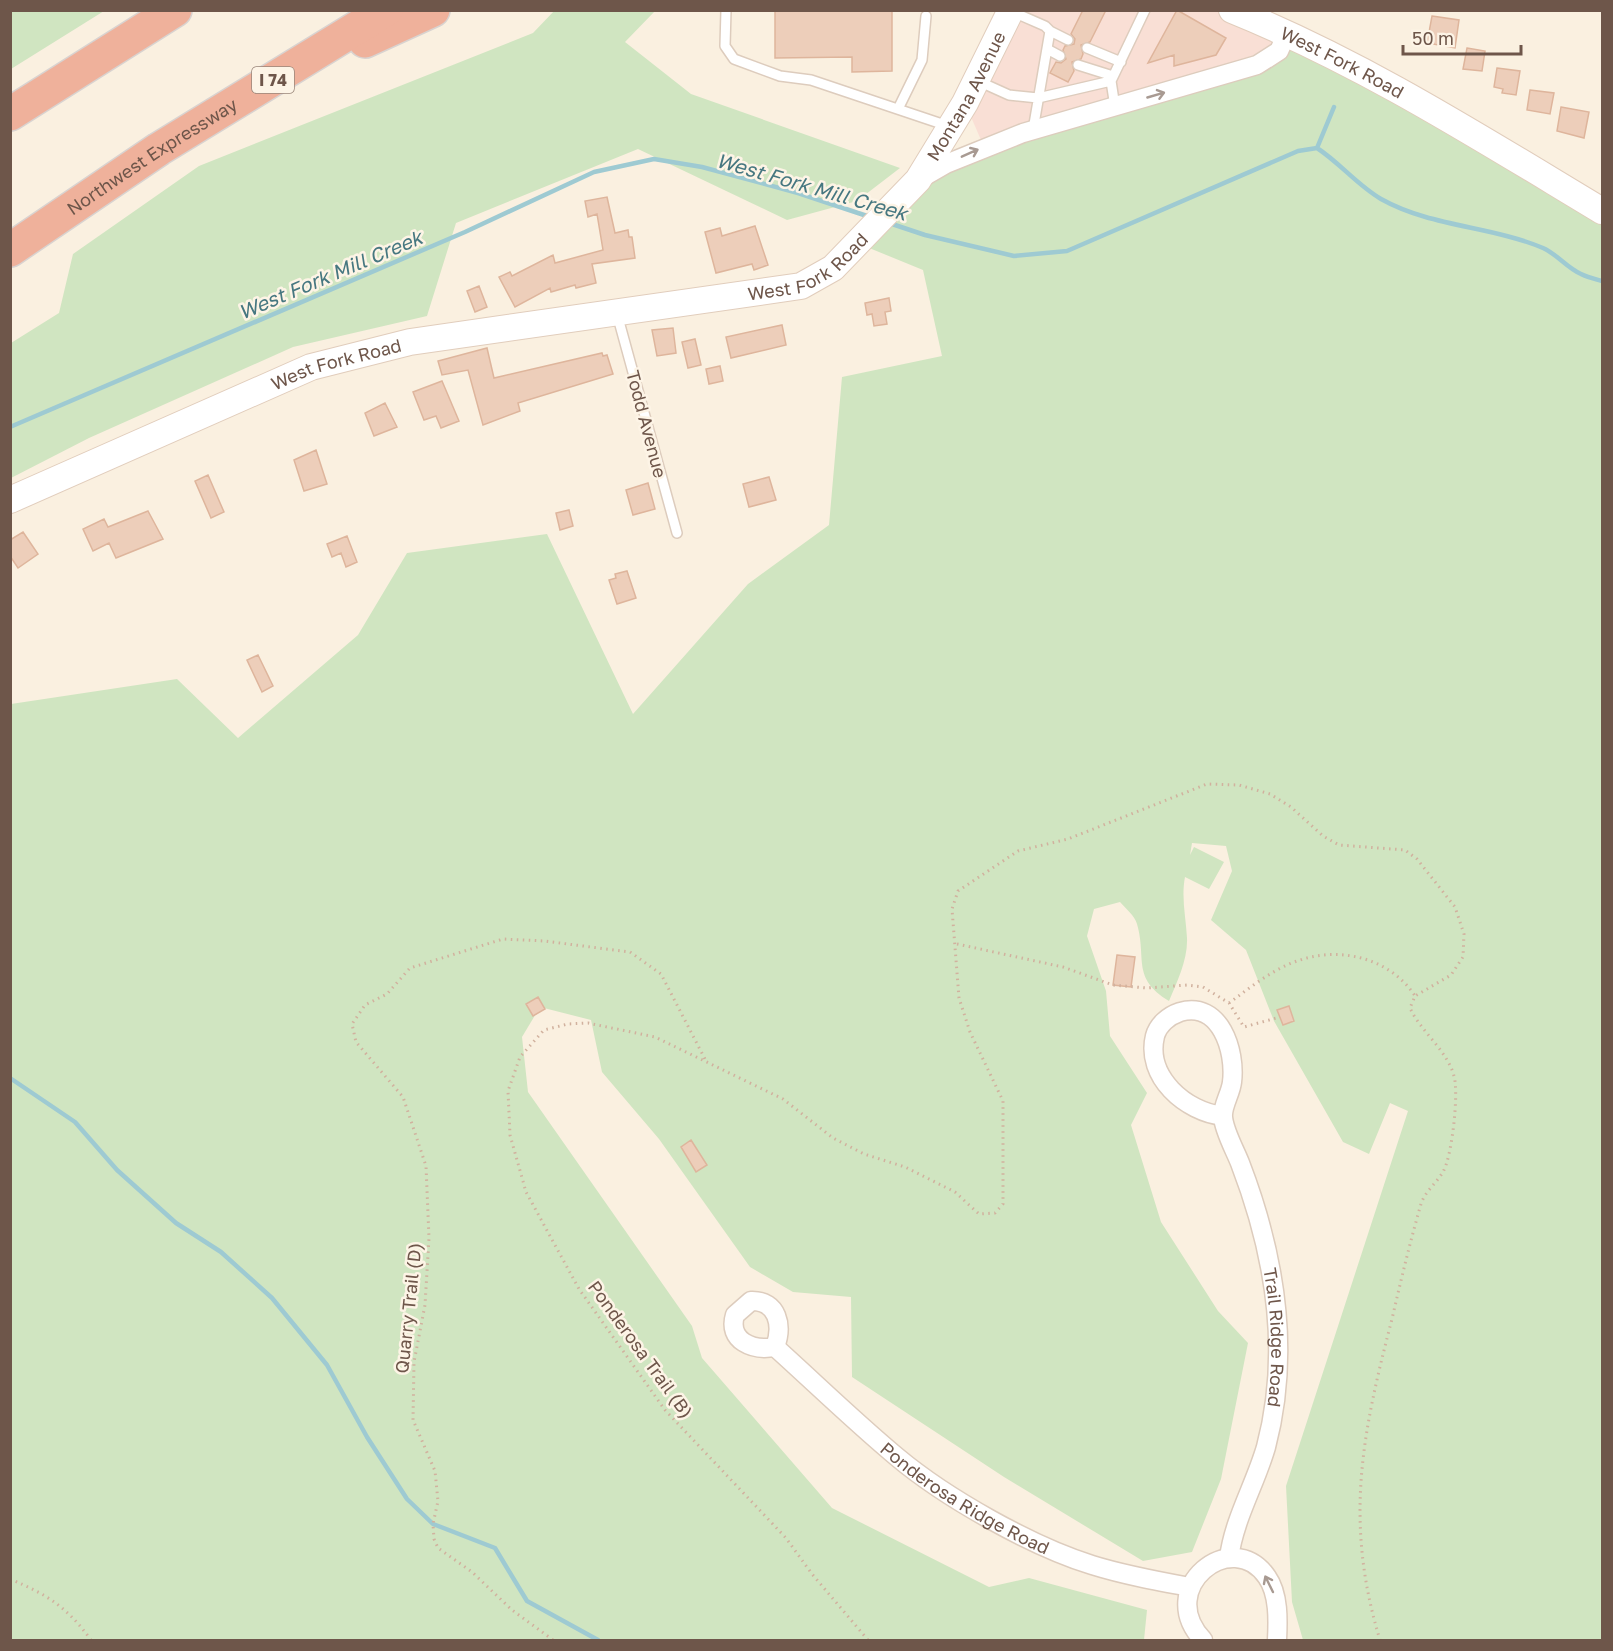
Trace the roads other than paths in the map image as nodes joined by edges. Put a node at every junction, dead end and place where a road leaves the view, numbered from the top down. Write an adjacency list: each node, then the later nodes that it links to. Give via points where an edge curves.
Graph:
1 (141, 10): 21 (highway)
2 (175, 10): 21 (highway)
3 (386, 10): 26 (highway, Northwest Expressway / I 74)
4 (433, 10): 26 (highway, via 358,44)
5 (726, 10): 23 (lane, via 725,46 734,59)
6 (1145, 10): 16 (lane)
7 (1232, 10): 11 (street)
8 (1011, 11): 10 (lane); 19 (street, Montana Avenue)
9 (926, 16): 23 (lane, via 922,60)
10 (1050, 31): 12 (lane); 14 (lane)
11 (1287, 33): 22 (street, West Fork Road, one-way to 11, via 1257,65 1279,51); 28 (street, West Fork Road, via 1378,78)
12 (1068, 40)
13 (1086, 48): 16 (lane)
14 (1047, 49): 15 (lane); 20 (lane)
15 (1059, 56)
16 (1121, 62): 18 (lane)
17 (1078, 64): 18 (lane)
18 (1112, 78): 20 (lane); 22 (lane)
19 (976, 80): 20 (lane, via 1009,96); 24 (street, Montana Avenue)
20 (1038, 98): 25 (lane)
21 (24, 105)
22 (1114, 106): 25 (street, West Fork Road)
23 (898, 109): 24 (lane)
24 (951, 127): 27 (street, Montana Avenue)
25 (1033, 130): 27 (street, West Fork Road, one-way to 25, via 984,147)
26 (159, 149): 29 (highway, Northwest Expressway / I 74)
27 (918, 180): 30 (street, West Fork Road, via 833,268 801,286)
28 (1602, 211)
29 (10, 250)
30 (617, 314): 31 (street, West Fork Road, via 410,342 311,367); 32 (lane, Todd Avenue)
31 (10, 500)
32 (677, 533)
33 (1222, 1116): 33 (street, via 1207,1114 1176,1095 1154,1062 1157,1029 1180,1012 1194,1010 1206,1014 1224,1033 1233,1065); 35 (street, Trail Ridge Road, via 1244,1172 1272,1272 1279,1338 1276,1389 1266,1445 1241,1511)
34 (775, 1347): 36 (street, Ponderosa Ridge Road, via 898,1458 996,1521 1089,1564)
35 (1229, 1558): 36 (street, via 1200,1572); 38 (street, one-way to 35, via 1277,1610 1267,1577 1244,1560)
36 (1190, 1587): 37 (street, via 1189,1617)
37 (1203, 1641)
38 (1277, 1641)

